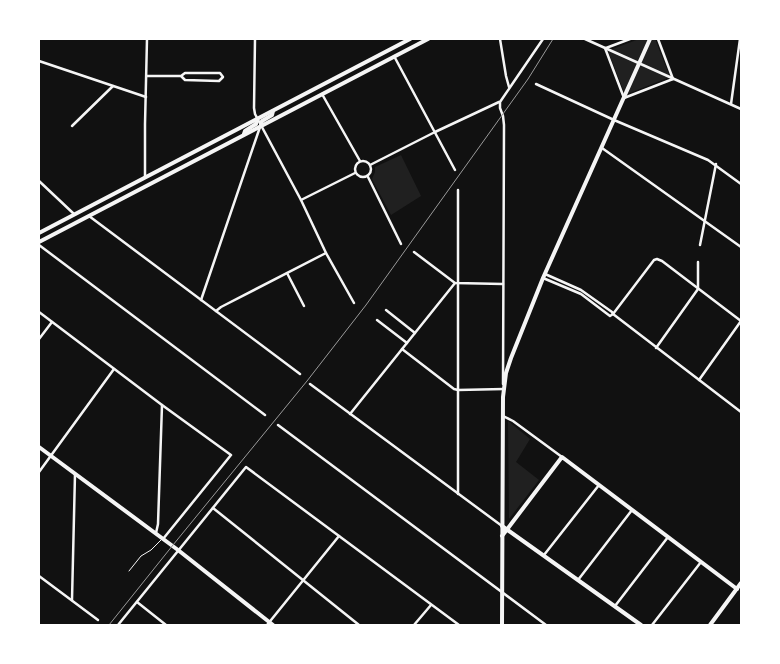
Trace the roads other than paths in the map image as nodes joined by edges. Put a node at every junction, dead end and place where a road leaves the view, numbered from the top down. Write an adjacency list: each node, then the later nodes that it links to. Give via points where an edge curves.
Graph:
1 (147, 39): 17 (street)
2 (256, 39): 30 (street, via 254,108)
3 (410, 39): 29 (main road)
4 (414, 39): 14 (main road, via 396,48)
5 (428, 39): 14 (main road)
6 (500, 39): 22 (street)
7 (543, 39): 22 (street)
8 (585, 39): 13 (street)
9 (630, 39): 13 (street)
10 (650, 39): 16 (main road)
11 (658, 39): 19 (street)
12 (740, 39): 27 (street)
13 (605, 48): 16 (street); 25 (street)
14 (394, 56): 23 (main road); 34 (street)
15 (39, 61): 21 (street)
16 (639, 63): 19 (street); 25 (main road)
17 (147, 76): 18 (street); 24 (street)
18 (181, 76): 18 (street, via 184,80 219,81 223,77 220,73 185,73)
19 (673, 79): 25 (street); 27 (street)
20 (536, 84): 31 (street)
21 (113, 86): 24 (street); 33 (street)
22 (509, 87): 26 (street)
23 (322, 94): 32 (main road); 37 (street)
24 (146, 97): 43 (street)
25 (624, 98): 31 (main road)
26 (500, 102): 34 (street); 62 (street, via 504,125)
27 (731, 104): 28 (street)
28 (741, 109)
29 (273, 111): 30 (main road); 32 (main road)
30 (257, 119): 32 (street); 35 (main road, via 256,124); 43 (main road)
31 (614, 120): 36 (main road); 38 (street)
32 (261, 125): 35 (main road); 47 (street); 64 (street)
33 (72, 126)
34 (435, 132): 39 (street); 40 (street)
35 (244, 134): 49 (main road)
36 (602, 148): 50 (street); 60 (main road)
37 (360, 161): 39 (street); 41 (street, via 355,166)
38 (716, 164): 45 (street); 50 (street)
39 (370, 165): 42 (street)
40 (455, 170)
41 (355, 173): 42 (street, via 364,178); 47 (street)
42 (368, 176): 53 (street)
43 (145, 177): 48 (main road)
44 (39, 181): 48 (street)
45 (741, 184)
46 (458, 190): 61 (street)
47 (301, 200): 57 (street)
48 (74, 214): 51 (main road)
49 (88, 216): 52 (main road); 64 (street)
50 (705, 221): 54 (street); 55 (street)
51 (39, 233)
52 (39, 243): 88 (street)
53 (401, 244)
54 (700, 245)
55 (741, 247)
56 (414, 252): 61 (street)
57 (326, 253): 59 (street); 65 (street)
58 (698, 262): 63 (street)
59 (287, 273): 66 (street); 68 (street)
60 (544, 276): 70 (street, via 581,294 610,316); 84 (main road, via 511,358)
61 (457, 283): 62 (street); 74 (street); 83 (street)
62 (503, 284): 84 (street)
63 (698, 289): 70 (street, via 657,259); 72 (street); 77 (street)
64 (201, 300): 68 (street)
65 (354, 303)
66 (304, 306)
67 (386, 310): 74 (street)
68 (216, 311): 80 (street)
69 (39, 312): 73 (street)
70 (613, 314): 77 (street)
71 (377, 320): 76 (street)
72 (741, 321): 81 (street)
73 (52, 322): 75 (street); 79 (street)
74 (415, 333): 76 (street)
75 (39, 339)
76 (407, 343): 78 (street)
77 (656, 348): 81 (street)
78 (402, 349): 83 (street); 87 (street)
79 (114, 369): 85 (street); 92 (street)
80 (300, 374)
81 (698, 380): 86 (street)
82 (310, 384): 87 (street)
83 (458, 390): 84 (street); 97 (street)
84 (504, 390): 89 (main road)
85 (162, 405): 102 (street); 106 (street, via 230,454)
86 (741, 412)
87 (350, 414): 97 (street)
88 (265, 416)
89 (503, 416): 93 (street); 100 (main road)
90 (278, 425): 116 (street)
91 (39, 447): 92 (main road)
92 (50, 455): 94 (street); 95 (main road)
93 (562, 457): 96 (main road); 101 (main road)
94 (39, 472)
95 (75, 474): 102 (main road); 118 (street)
96 (599, 485): 99 (main road); 108 (street)
97 (458, 494): 100 (street)
98 (213, 508): 103 (street, via 246,467); 107 (street); 113 (street)
99 (632, 510): 105 (main road); 112 (street)
100 (502, 526): 101 (main road); 104 (main road)
101 (507, 530): 104 (main road); 108 (main road)
102 (156, 533): 106 (main road)
103 (339, 536): 113 (street); 120 (street)
104 (502, 536): 116 (main road)
105 (668, 537): 109 (main road); 121 (street)
106 (163, 539): 107 (main road); 110 (lane, via 141,556)
107 (178, 550): 119 (street); 123 (main road)
108 (544, 556): 112 (main road)
109 (701, 562): 115 (main road); 132 (street)
110 (129, 572)
111 (39, 576): 118 (street)
112 (578, 580): 121 (main road)
113 (304, 581): 123 (street); 126 (street)
114 (741, 583): 115 (main road)
115 (737, 589): 117 (street); 133 (main road)
116 (502, 592): 129 (main road); 130 (street)
117 (741, 592)
118 (72, 600): 122 (street)
119 (137, 602): 124 (street); 125 (street)
120 (431, 605): 127 (street); 128 (street)
121 (615, 606): 131 (main road)
122 (98, 620)
123 (270, 624)
124 (118, 625)
125 (166, 625)
126 (359, 625)
127 (414, 625)
128 (459, 625)
129 (502, 625)
130 (546, 625)
131 (641, 625)
132 (652, 625)
133 (710, 625)

